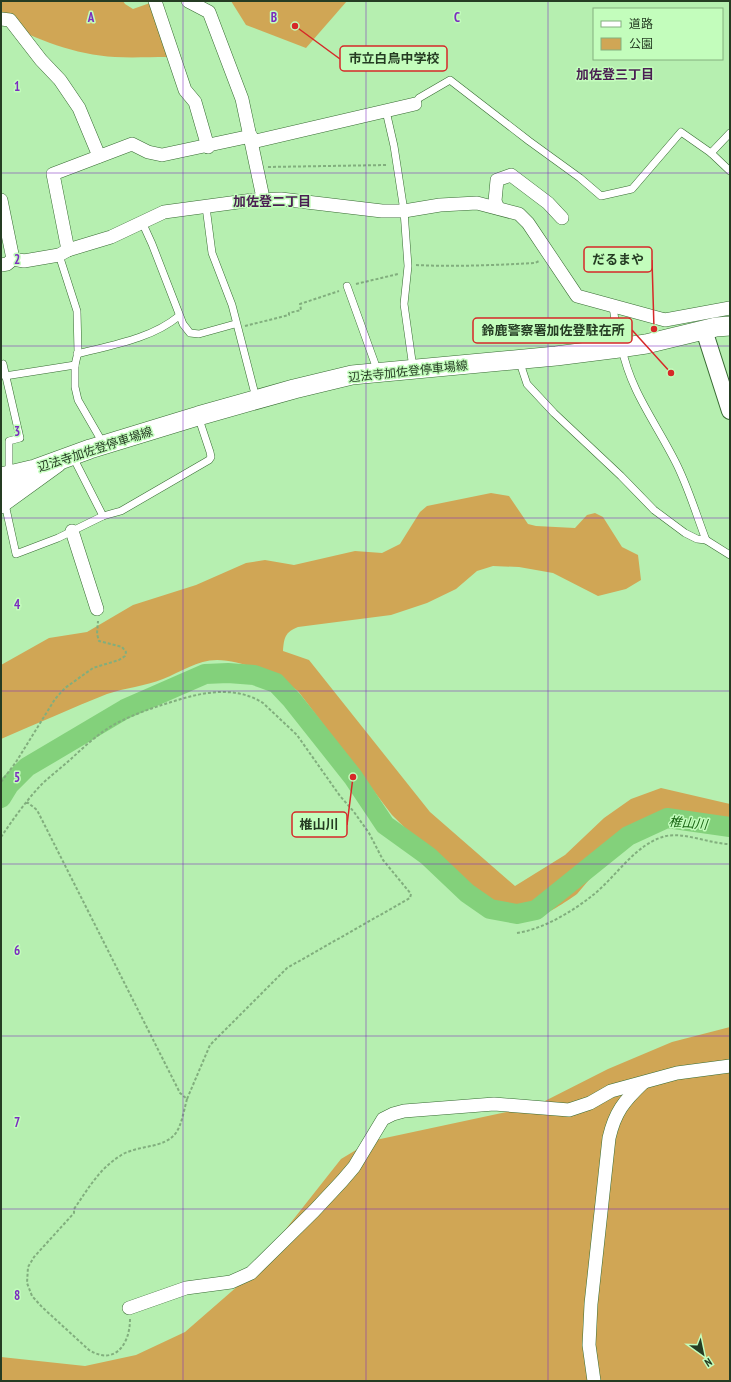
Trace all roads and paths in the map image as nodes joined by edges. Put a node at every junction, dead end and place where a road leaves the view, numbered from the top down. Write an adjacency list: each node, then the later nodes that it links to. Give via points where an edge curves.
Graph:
1 (155, 1): 8 (street, via 185,90 195,102)
2 (188, 1): 7 (street, via 208,12 242,99)
3 (1, 19): 10 (street, via 10,20 60,80 82,114)
4 (415, 104): 5 (street); 9 (lane, via 419,98 450,80 601,196 632,189 681,132)
5 (386, 111): 7 (street); 11 (lane)
6 (730, 133): 9 (lane)
7 (251, 139): 8 (street); 12 (street)
8 (208, 146): 10 (street, via 162,155 148,152 132,144)
9 (711, 153): 13 (lane)
10 (99, 156): 21 (street, via 53,174)
11 (397, 165): 12 (path, via 286,168); 18 (lane)
12 (256, 166): 15 (street, via 262,193)
13 (730, 171)
14 (1, 200): 23 (street)
15 (261, 200): 16 (street); 18 (street, via 281,199 382,211)
16 (206, 207): 20 (street, via 164,212); 30 (lane, via 212,253 224,282)
17 (498, 208): 18 (street, via 465,203); 19 (street, via 495,201 497,180 511,175 548,203); 22 (street, via 519,214 528,223)
18 (404, 211): 25 (lane)
19 (562, 218)
20 (142, 222): 21 (street, via 112,236); 29 (lane)
21 (63, 253): 23 (street, via 24,260); 34 (lane, via 77,311)
22 (549, 256): 25 (path, via 536,263); 27 (street, via 577,296)
23 (7, 259): 24 (street, via 7,264)
24 (1, 265)
25 (407, 269): 26 (path); 38 (lane, via 404,309)
26 (347, 287): 30 (path, via 300,304 301,310 289,315); 39 (lane)
27 (614, 307): 28 (street, via 665,320); 33 (lane)
28 (730, 308)
29 (179, 316): 30 (lane, via 187,330 194,334); 34 (lane, via 122,344)
30 (236, 326): 41 (lane)
31 (730, 326): 32 (main road, 辺法寺加佐登停車場線)
32 (704, 330): 33 (main road, 辺法寺加佐登停車場線); 42 (street, via 722,374)
33 (621, 348): 35 (main road, 辺法寺加佐登停車場線); 49 (lane, via 635,388 680,471)
34 (77, 354): 37 (lane)
35 (519, 360): 38 (main road, 辺法寺加佐登停車場線); 49 (lane, via 527,384 654,510 684,533)
36 (1, 364): 40 (lane)
37 (75, 365): 40 (lane); 44 (lane, via 78,400)
38 (413, 369): 39 (main road, 辺法寺加佐登停車場線)
39 (378, 372): 41 (main road, 辺法寺加佐登停車場線, via 352,375)
40 (5, 376): 46 (lane, via 20,438 9,441)
41 (257, 400): 43 (main road, 辺法寺加佐登停車場線)
42 (730, 411)
43 (198, 416): 44 (main road, 辺法寺加佐登停車場線); 47 (lane, via 210,452 209,460 121,511)
44 (104, 445): 45 (main road, 辺法寺加佐登停車場線)
45 (68, 457): 46 (street, via 58,465); 46 (main road, 辺法寺加佐登停車場線, via 35,469); 47 (lane)
46 (3, 491): 48 (lane, via 16,554)
47 (103, 516): 48 (lane)
48 (72, 531): 51 (street)
49 (706, 540): 50 (lane)
50 (730, 555)
51 (98, 609): 52 (path, via 99,641 122,647 125,649 125,656 94,668 65,688 55,699)
52 (1, 782)
53 (27, 802): 54 (path); 59 (path, via 37,810 180,1093); 59 (path, via 85,746 114,725 149,709 196,695 238,693 263,703 297,735 370,833 383,860 411,894 407,900 286,968 210,1045)
54 (1, 836)
55 (730, 844): 56 (path, via 674,836 654,840 594,895 576,908 530,931)
56 (517, 933)
57 (730, 1066): 58 (street, via 677,1073)
58 (644, 1082): 60 (street, via 611,1091 590,1103 569,1110 494,1104 393,1114 383,1119 376,1128 354,1167 342,1181 251,1273 231,1282 186,1288); 61 (street, via 624,1101 610,1138 591,1304 589,1345)
59 (187, 1099): 60 (path, via 175,1136 165,1143 122,1154 102,1169 74,1209 74,1213 38,1251 28,1267 27,1284 32,1296 97,1355 110,1356 118,1351 129,1336)
60 (129, 1308)
61 (594, 1381)

